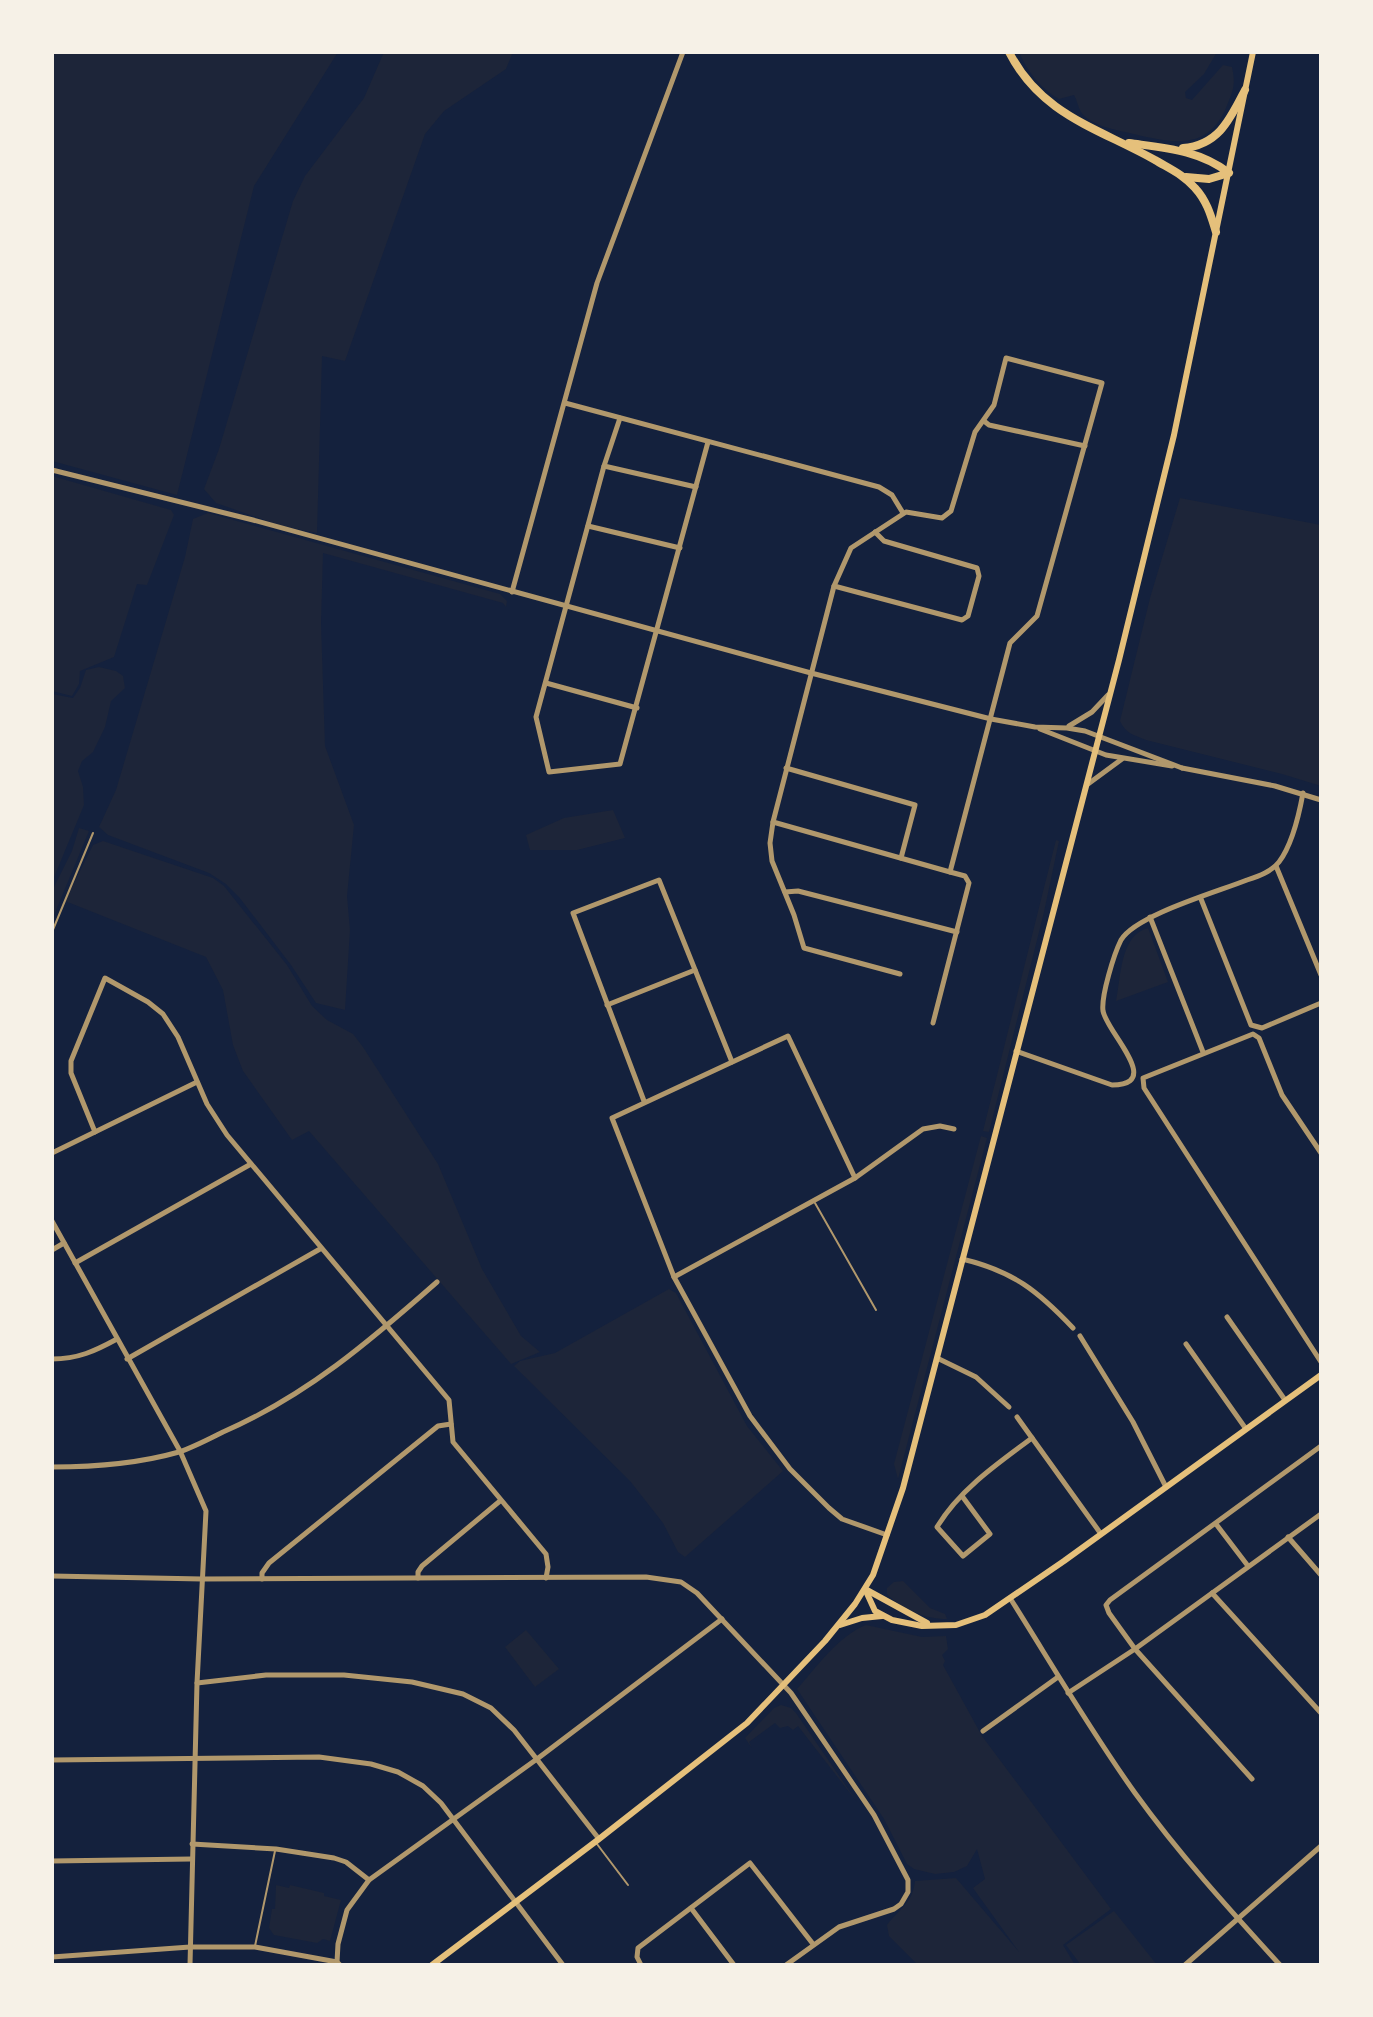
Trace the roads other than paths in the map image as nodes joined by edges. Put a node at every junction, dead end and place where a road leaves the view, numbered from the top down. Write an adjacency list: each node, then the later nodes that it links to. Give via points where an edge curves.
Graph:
1 (683, 52): 10 (street, via 597,283)
2 (1009, 52): 5 (highway, via 1049,103)
3 (1253, 52): 4 (main road)
4 (1245, 90): 6 (highway, via 1216,137); 7 (main road)
5 (1124, 143): 6 (highway); 8 (highway)
6 (1174, 149): 7 (highway, via 1205,157)
7 (1229, 173): 8 (highway, via 1209,179); 9 (main road)
8 (1185, 177): 9 (highway, via 1208,207)
9 (1216, 232): 28 (main road, via 1174,435)
10 (565, 403): 11 (street); 23 (street)
11 (620, 418): 13 (street); 15 (street)
12 (984, 421): 14 (street); 14 (street, via 994,405 1006,358 1102,383); 18 (street, via 975,432 951,511 942,518)
13 (708, 442): 17 (street); 18 (street, via 879,487 892,495)
14 (1085, 446): 30 (street, via 1037,616 1010,643)
15 (604, 466): 17 (street); 19 (street)
16 (52, 470): 23 (street)
17 (696, 487): 21 (street)
18 (903, 513): 20 (street)
19 (588, 526): 21 (street); 24 (street)
20 (875, 532): 22 (street, via 851,548); 22 (street, via 884,541 977,568 968,616 962,620)
21 (680, 548): 25 (street)
22 (834, 586): 26 (street)
23 (512, 592): 24 (street)
24 (567, 607): 25 (street); 27 (street)
25 (658, 631): 26 (street); 29 (street)
26 (811, 673): 30 (street); 36 (street)
27 (546, 683): 29 (street); 29 (street, via 536,717 549,772 620,764)
28 (1109, 695): 32 (street); 33 (main road)
29 (637, 708)
30 (991, 719): 31 (street); 45 (street)
31 (1035, 727): 32 (street); 34 (street)
32 (1067, 728): 33 (street)
33 (1098, 735): 34 (main road); 37 (street)
34 (1094, 751): 35 (street); 38 (main road)
35 (1123, 759): 37 (street); 38 (street)
36 (786, 768): 41 (street); 43 (street, via 915,805)
37 (1182, 768): 39 (street)
38 (1084, 787): 57 (main road)
39 (1303, 793): 40 (street); 44 (street)
40 (1321, 800)
41 (773, 822): 43 (street); 46 (street, via 772,861)
42 (93, 833): 49 (lane)
43 (901, 858): 45 (street)
44 (1276, 866): 47 (street); 53 (street)
45 (950, 872): 50 (street, via 965,876 969,883)
46 (785, 892): 50 (street); 52 (street, via 804,948)
47 (1201, 899): 48 (street); 54 (street, via 1247,1019 1256,1028)
48 (1150, 917): 57 (street, via 1124,936 1103,1002 1134,1076 1112,1085); 58 (street)
49 (52, 932)
50 (957, 932): 56 (street)
51 (695, 970): 55 (street); 55 (street, via 659,880 573,913); 59 (street)
52 (900, 974)
53 (1321, 975)
54 (1321, 1003)
55 (607, 1005): 61 (street)
56 (933, 1023)
57 (1016, 1051): 73 (main road)
58 (1203, 1052): 65 (street, via 1245,1035 1259,1038 1282,1095); 87 (street, via 1143,1078 1144,1088)
59 (732, 1062): 61 (street); 67 (street, via 788,1036)
60 (197, 1082): 63 (street); 63 (street, via 163,1014 105,978 71,1061); 66 (street, via 227,1135)
61 (644, 1101): 75 (street, via 612,1118)
62 (954, 1129): 67 (street, via 923,1129)
63 (95, 1132): 64 (street)
64 (52, 1153)
65 (1321, 1153)
66 (251, 1164): 71 (street); 74 (street)
67 (855, 1178): 68 (street)
68 (815, 1202): 75 (street); 77 (lane)
69 (52, 1221): 70 (street)
70 (64, 1243): 72 (street); 74 (street)
71 (320, 1249): 79 (street); 86 (street)
72 (52, 1250)
73 (962, 1259): 80 (street, via 1022,1281); 84 (main road)
74 (75, 1263): 82 (street)
75 (674, 1277): 104 (street, via 750,1416 790,1469 842,1519)
76 (437, 1282): 79 (street)
77 (876, 1310)
78 (1227, 1317): 89 (street)
79 (386, 1326): 92 (street, via 449,1400); 96 (street, via 270,1411)
80 (1073, 1328)
81 (1080, 1336): 98 (street)
82 (117, 1339): 85 (street, via 74,1359); 86 (street)
83 (1186, 1344): 93 (street)
84 (937, 1358): 90 (street, via 976,1377); 104 (main road)
85 (52, 1359)
86 (127, 1359): 96 (street)
87 (1321, 1362)
88 (1321, 1375): 89 (main road)
89 (1285, 1400): 93 (main road)
90 (1009, 1407)
91 (1017, 1417): 94 (street)
92 (451, 1424): 100 (street, via 453,1442); 112 (street, via 438,1426 269,1563)
93 (1246, 1429): 98 (main road)
94 (1032, 1438): 99 (street); 103 (street)
95 (1321, 1446): 102 (street)
96 (180, 1451): 97 (street, via 95,1467); 111 (street, via 206,1511)
97 (52, 1467)
98 (1166, 1487): 103 (main road)
99 (962, 1496): 99 (street, via 937,1527 963,1556 990,1534)
100 (500, 1501): 109 (street, via 422,1566); 110 (street, via 546,1554)
101 (1321, 1514): 105 (street)
102 (1216, 1524): 106 (street); 120 (street, via 1106,1605)
103 (1101, 1534): 115 (main road)
104 (888, 1535): 113 (main road)
105 (1288, 1537): 106 (street); 107 (street)
106 (1248, 1566): 114 (street)
107 (1321, 1575)
108 (52, 1576): 111 (street)
109 (418, 1578): 110 (street); 112 (street)
110 (546, 1578): 117 (street, via 681,1582)
111 (202, 1579): 112 (street); 122 (street)
112 (262, 1579)
113 (865, 1589): 116 (main road, via 871,1607); 118 (main road); 119 (main road)
114 (1212, 1593): 120 (street); 125 (street)
115 (1010, 1598): 119 (main road, via 969,1622); 121 (street)
116 (882, 1616): 118 (main road); 119 (main road)
117 (722, 1619): 123 (street); 127 (street)
118 (840, 1625): 123 (main road)
119 (931, 1625)
120 (1135, 1649): 124 (street); 130 (street)
121 (1058, 1677): 124 (street); 126 (street)
122 (197, 1683): 127 (street, via 266,1675 412,1682 463,1694 491,1708); 129 (street)
123 (785, 1684): 132 (main road, via 735,1734); 143 (street, via 874,1815 908,1880 906,1899 894,1909 839,1927)
124 (1068, 1693): 142 (street, via 1135,1793)
125 (1321, 1713)
126 (983, 1731)
127 (537, 1759): 131 (street); 132 (street)
128 (52, 1760): 129 (street)
129 (196, 1761): 131 (street, via 319,1757 371,1764 423,1786); 133 (street)
130 (1252, 1779)
131 (453, 1819): 138 (street); 140 (street)
132 (597, 1841): 139 (lane); 140 (main road)
133 (192, 1844): 135 (street); 136 (street)
134 (1321, 1846): 142 (street)
135 (276, 1849): 138 (street, via 346,1862); 145 (lane)
136 (191, 1859): 137 (street); 144 (street)
137 (52, 1861)
138 (369, 1880): 147 (street, via 347,1910)
139 (628, 1885)
140 (516, 1901): 149 (main road); 150 (street)
141 (691, 1908): 143 (street, via 750,1863); 151 (street, via 638,1948); 152 (street)
142 (1238, 1919): 154 (street); 155 (street)
143 (813, 1944): 153 (street)
144 (190, 1947): 145 (street); 146 (street); 148 (street)
145 (255, 1947): 147 (street)
146 (52, 1957)
147 (338, 1964)
148 (190, 1965)
149 (432, 1965)
150 (563, 1965)
151 (641, 1965)
152 (734, 1965)
153 (786, 1965)
154 (1185, 1965)
155 (1280, 1965)

